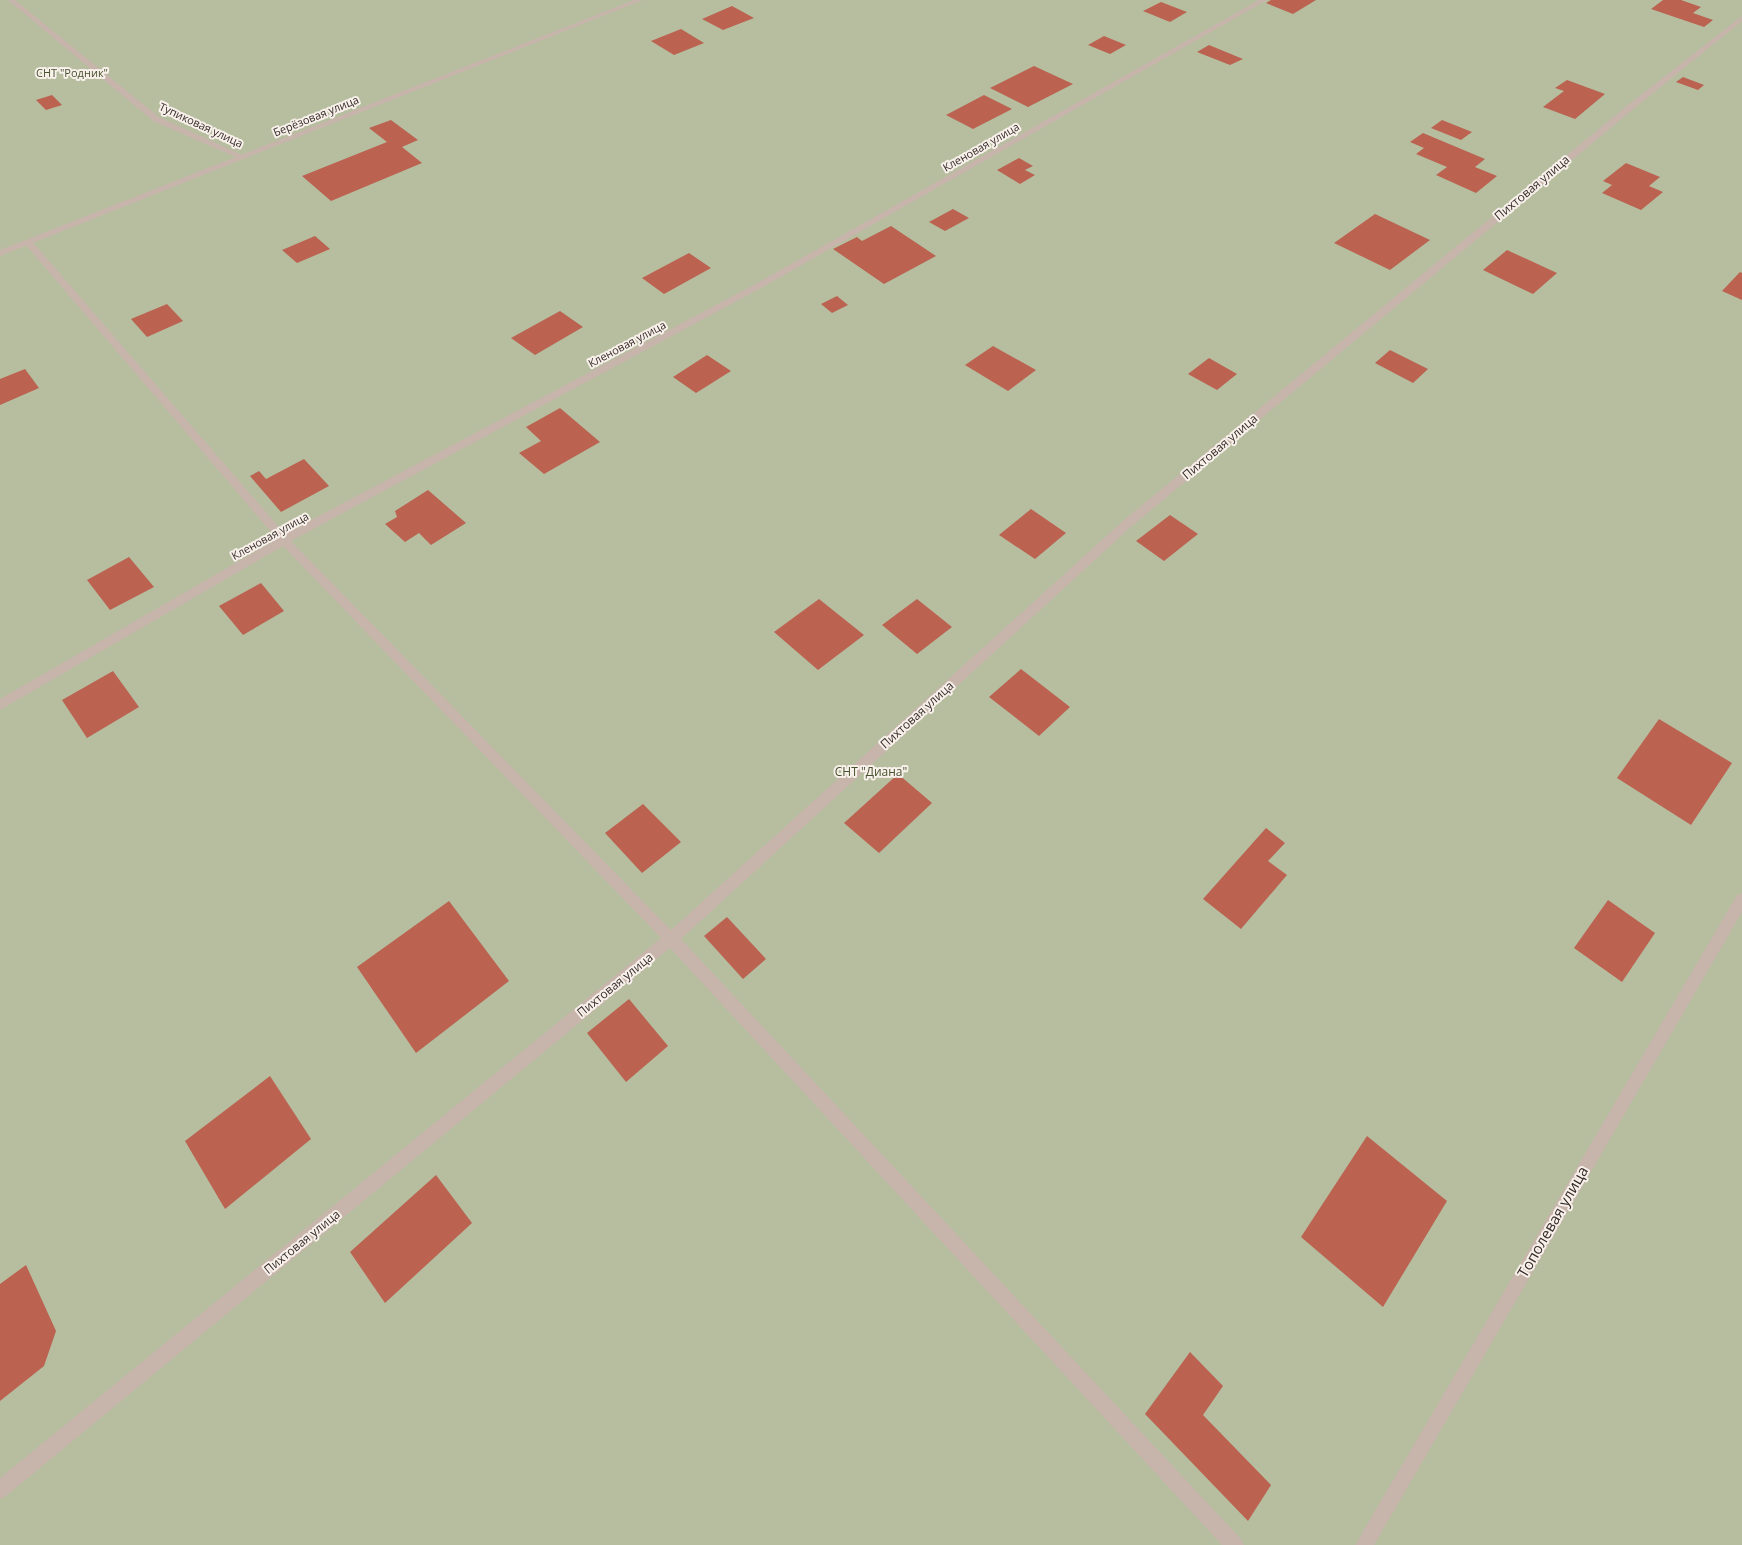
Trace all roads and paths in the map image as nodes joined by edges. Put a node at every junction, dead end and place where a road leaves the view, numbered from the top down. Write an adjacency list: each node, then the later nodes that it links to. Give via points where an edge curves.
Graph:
1 (11, 0): 5 (street, Тупиковая улица, via 156,119)
2 (640, 0): 5 (street, Берёзовая улица)
3 (1264, 0): 8 (street, Кленовая улица, via 762,284)
4 (1742, 18): 11 (street, Пихтовая улица, via 1128,523)
5 (243, 157): 6 (street, Берёзовая улица)
6 (28, 242): 7 (street, Берёзовая улица); 8 (street)
7 (0, 253)
8 (284, 540): 9 (street, Кленовая улица); 11 (street)
9 (0, 705)
10 (1742, 899): 14 (street, Тополевая улица)
11 (671, 939): 12 (street, Пихтовая улица); 13 (street)
12 (0, 1490)
13 (1235, 1545)
14 (1364, 1545)

